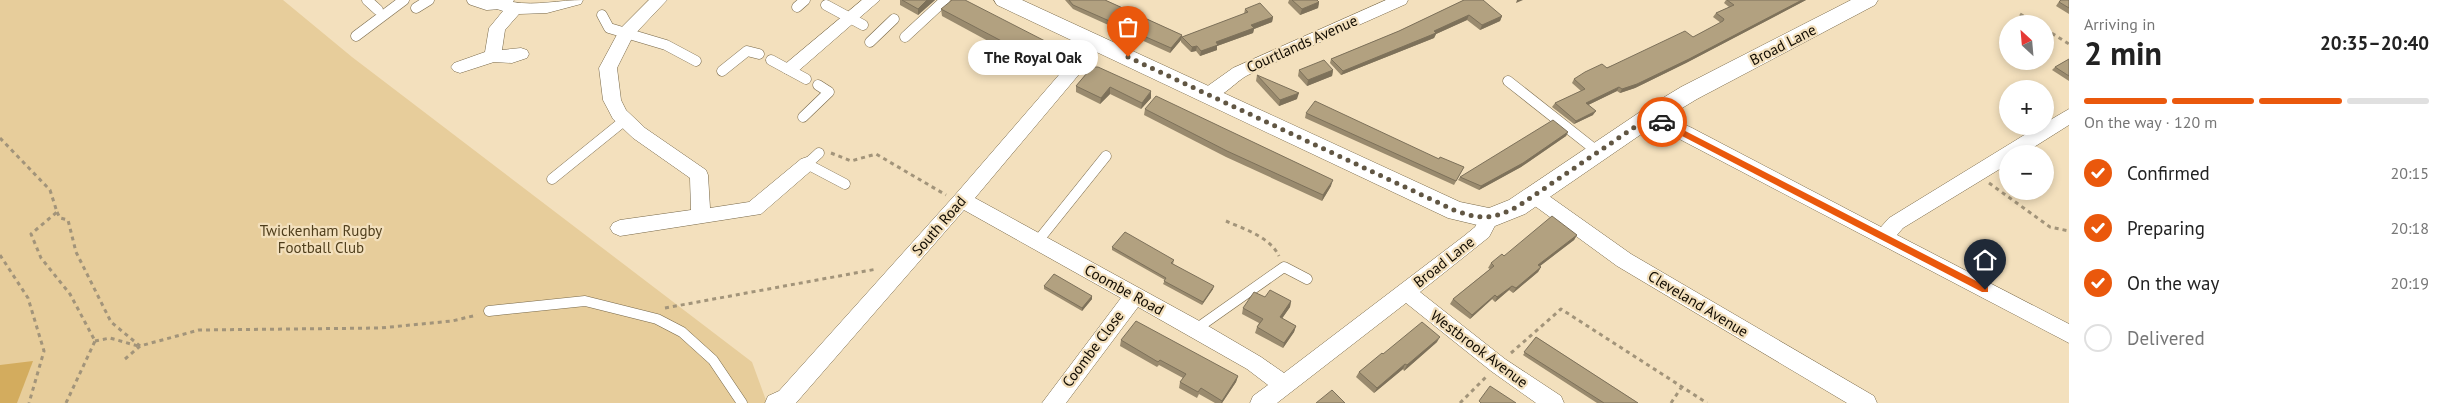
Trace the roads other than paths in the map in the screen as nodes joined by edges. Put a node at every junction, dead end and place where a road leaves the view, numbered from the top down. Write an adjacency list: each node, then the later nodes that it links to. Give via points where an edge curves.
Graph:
1 (404, 0): 22 (lane)
2 (429, 0): 16 (lane)
3 (472, 0): 13 (lane, via 487,5)
4 (575, 0): 13 (street, via 549,9)
5 (659, 0): 21 (street)
6 (805, 0): 15 (lane)
7 (872, 0): 20 (street)
8 (945, 0): 23 (lane)
9 (1006, 0): 25 (street)
10 (1400, 0): 37 (street, Courtlands Avenue, via 1239,72)
11 (1868, 0): 38 (street, Broad Lane)
12 (370, 1): 17 (lane)
13 (506, 4): 28 (street, via 497,28)
14 (826, 6): 20 (lane)
15 (797, 7)
16 (416, 8)
17 (378, 10)
18 (602, 15): 21 (lane, via 610,28)
19 (894, 19): 24 (lane)
20 (857, 21): 32 (street)
21 (626, 33): 30 (lane, via 666,45); 41 (street, via 608,68 612,100)
22 (356, 36)
23 (905, 37)
24 (870, 42)
25 (1096, 43): 37 (street); 50 (street, South Road)
26 (521, 54): 28 (street)
27 (759, 54): 33 (lane, via 747,51)
28 (493, 56): 31 (street)
29 (771, 60): 32 (lane)
30 (696, 61)
31 (460, 67)
32 (790, 70): 34 (lane)
33 (722, 71)
34 (806, 78)
35 (1508, 81): 43 (lane)
36 (818, 85): 40 (lane, via 829,92)
37 (1208, 94): 52 (street, via 1456,211)
38 (1651, 116): 43 (street, Broad Lane); 54 (street)
39 (2069, 116): 42 (street)
40 (803, 117)
41 (625, 120): 47 (lane); 51 (street, via 638,133 699,175)
42 (2022, 145)
43 (1598, 152): 49 (street, Broad Lane)
44 (1106, 156): 55 (lane)
45 (813, 158): 48 (lane); 51 (street, via 754,209)
46 (1999, 160): 54 (street, via 1896,223)
47 (552, 179)
48 (845, 184)
49 (1535, 196): 52 (street, Broad Lane); 68 (street, Cleveland Avenue, via 1624,260)
50 (961, 201): 55 (street, Coombe Road); 64 (street, South Road, via 787,398)
51 (701, 217): 53 (street)
52 (1490, 218): 57 (street, Broad Lane, via 1478,237)
53 (620, 228)
54 (1884, 237): 61 (street)
55 (1037, 242): 58 (street, Coombe Road)
56 (1307, 279): 60 (lane, via 1284,267)
57 (1406, 292): 62 (street, Broad Lane); 67 (street, Westbrook Avenue, via 1498,366)
58 (1134, 296): 60 (street, Coombe Road); 65 (street, Coombe Close)
59 (489, 311): 63 (lane, via 585,301 657,319 682,332 713,360)
60 (1196, 329): 62 (street, Coombe Road)
61 (2069, 334)
62 (1283, 384): 66 (street, Broad Lane)
63 (742, 403)
64 (776, 403)
65 (1053, 403)
66 (1260, 403)
67 (1553, 403)
68 (1866, 403)

